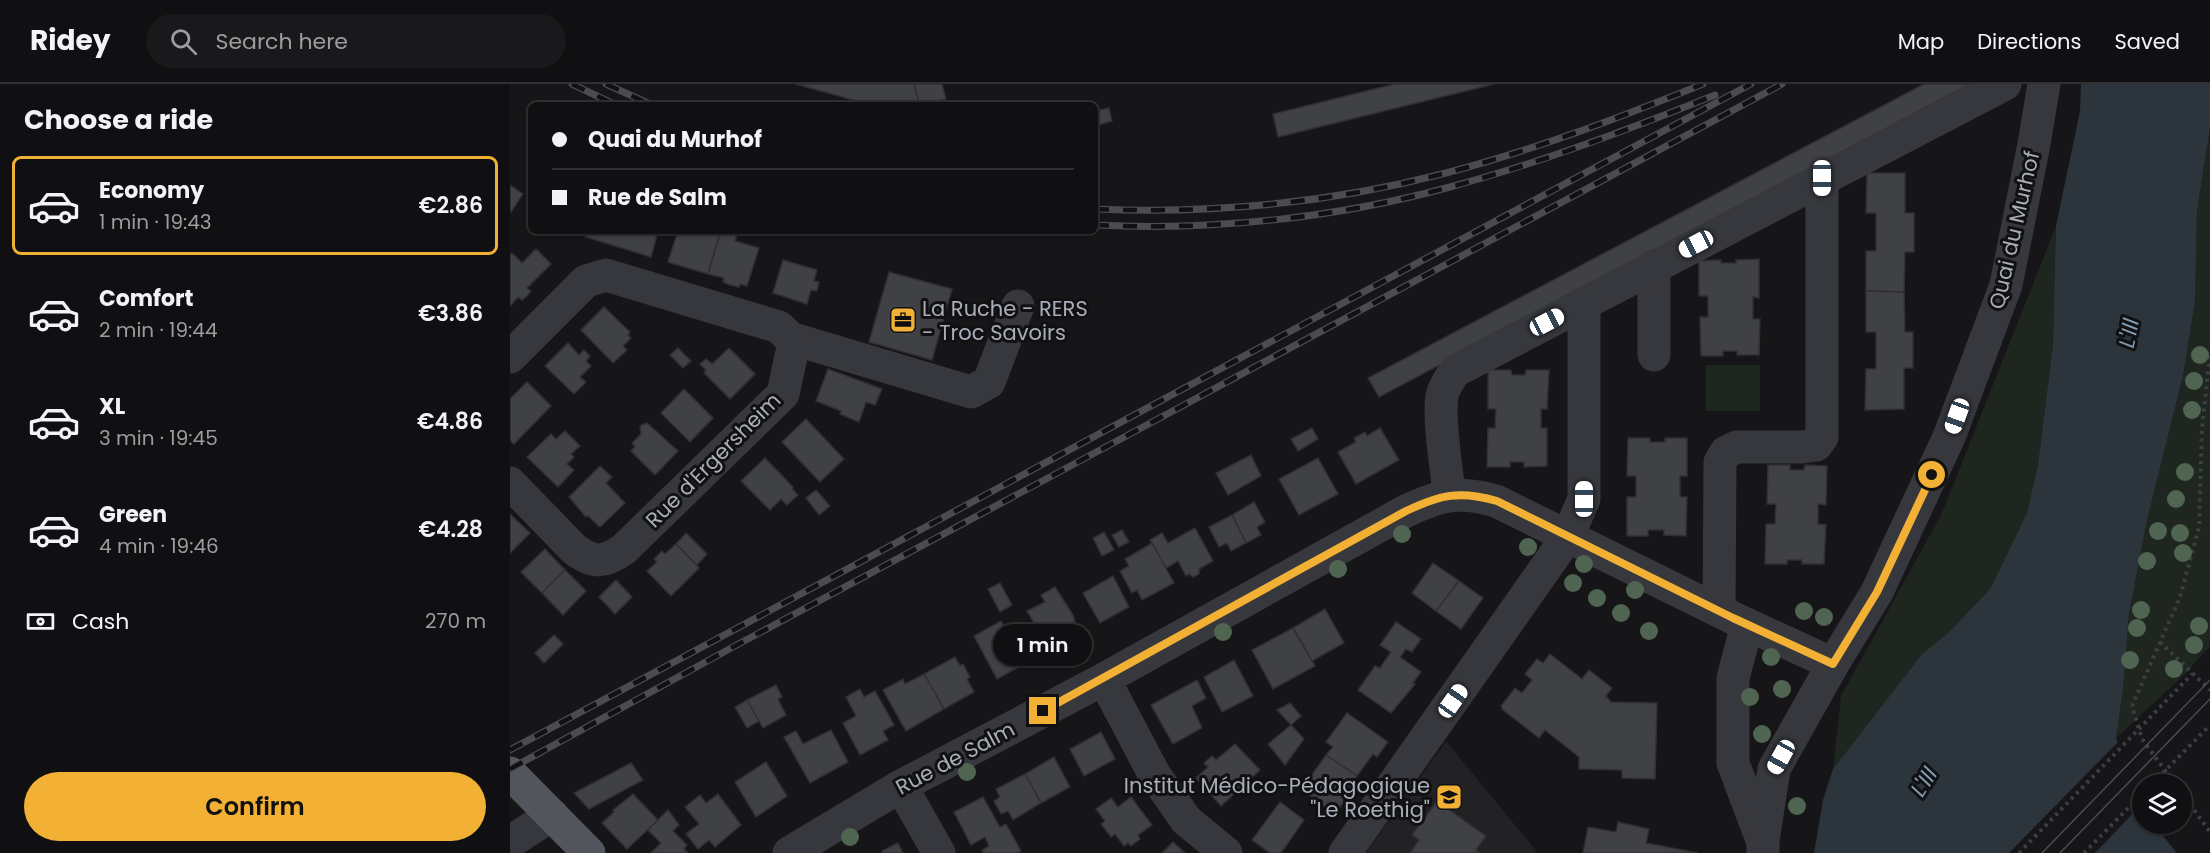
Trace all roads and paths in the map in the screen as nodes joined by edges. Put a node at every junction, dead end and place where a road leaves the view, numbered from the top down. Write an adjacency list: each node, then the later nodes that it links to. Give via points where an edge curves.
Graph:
1 (2005, 84): 3 (street)
2 (2044, 84): 16 (street, Quai du Murhof, via 2006,285 1949,437 1877,592)
3 (1822, 178): 4 (street); 14 (street, via 1822,437 1816,445 1802,447 1737,447 1726,452 1720,462)
4 (1654, 266): 5 (street); 9 (street)
5 (1584, 303): 12 (street, via 1455,371 1449,379 1442,396); 13 (street, via 1584,499)
6 (1017, 306): 7 (street, via 988,382 971,392)
7 (790, 338): 10 (street, via 779,327 606,275 586,281); 11 (street, Rue d'Ergersheim, via 794,347 783,394 612,558 586,558)
8 (2210, 355): 15 (path, via 2202,428 2199,527 2180,597)
9 (1654, 356)
10 (510, 357)
11 (510, 483)
12 (1449, 495): 13 (street, Rue de Salm, via 1467,494 1497,501); 18 (street, Rue de Salm, via 1406,511)
13 (1568, 536): 14 (street, Rue de Salm); 35 (street)
14 (1733, 617): 16 (street, Rue de Salm); 30 (street, via 1732,763)
15 (2160, 642): 17 (path); 23 (path, via 2132,706 2142,740)
16 (1833, 664): 30 (street, Quai du Murhof, via 1774,769)
17 (2192, 674): 19 (path); 36 (path, bridge)
18 (1104, 679): 24 (street, Rue de Salm); 34 (street, via 1154,774 1186,820)
19 (2210, 690)
20 (2210, 725): 22 (path, bridge)
21 (510, 772): 27 (main road)
22 (2162, 774)
23 (2168, 774)
24 (901, 786): 32 (street, Rue de Salm); 33 (street)
25 (2132, 804): 37 (path)
26 (2192, 807): 28 (path)
27 (552, 815): 29 (street); 31 (main road)
28 (2210, 832)
29 (510, 842)
30 (1763, 847)
31 (589, 853)
32 (789, 853)
33 (939, 853)
34 (1226, 853)
35 (1345, 853)
36 (2019, 853)
37 (2084, 853)

